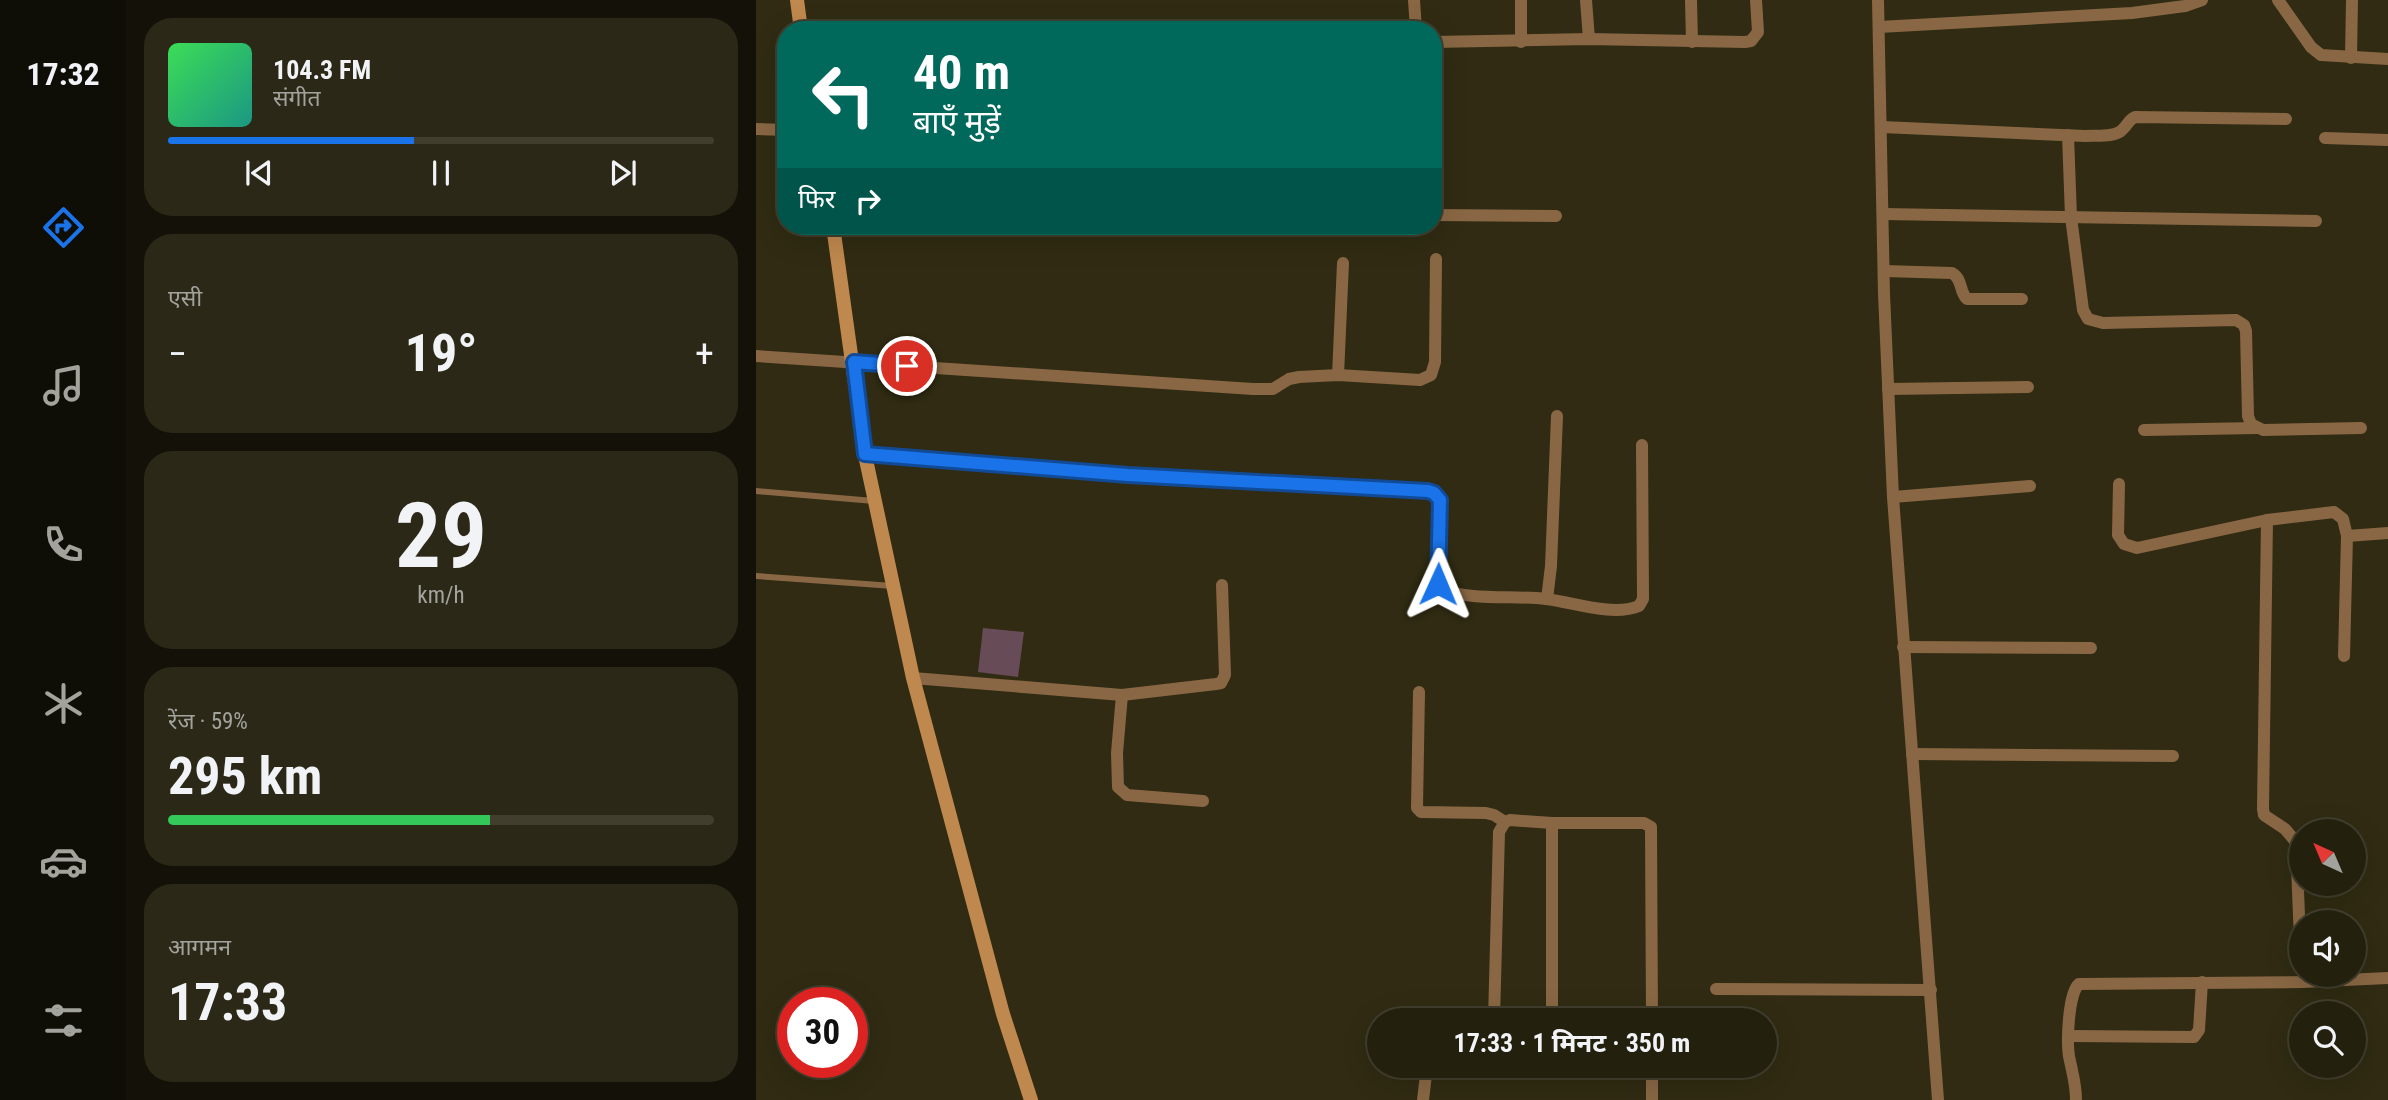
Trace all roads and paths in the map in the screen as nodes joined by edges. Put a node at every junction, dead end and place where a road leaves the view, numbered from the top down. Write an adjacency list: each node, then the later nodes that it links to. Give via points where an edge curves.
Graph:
1 (797, 0): 11 (main road)
2 (1415, 0): 12 (street)
3 (1521, 0): 16 (street)
4 (1586, 0): 14 (street)
5 (1691, 0): 17 (street)
6 (1756, 0): 17 (street, via 1758,32 1751,41)
7 (1878, 0): 13 (street)
8 (2202, 0): 13 (street, via 2132,13)
9 (2278, 0): 18 (street, via 2321,55)
10 (2352, 0): 18 (street)
11 (800, 21)
12 (1416, 21)
13 (1879, 27): 21 (street)
14 (1589, 39): 16 (street); 17 (street)
15 (1442, 42): 16 (street)
16 (1521, 42)
17 (1692, 42)
18 (2351, 58): 19 (street)
19 (2388, 59)
20 (2286, 119): 24 (street, via 2139,117 2131,118 2114,135)
21 (1882, 127): 24 (street); 27 (street)
22 (756, 129): 23 (street)
23 (777, 130)
24 (2068, 135): 30 (street)
25 (2325, 138): 26 (street)
26 (2388, 141)
27 (1883, 214): 30 (street); 35 (street)
28 (1442, 215): 29 (street)
29 (1556, 216)
30 (2071, 217): 31 (street); 43 (street, via 2088,319 2103,323 2223,319 2244,325 2248,416)
31 (2316, 221)
32 (834, 235): 38 (main road)
33 (1436, 259): 39 (street, via 1432,375 1420,380)
34 (1343, 263): 39 (street)
35 (1884, 271): 36 (street, via 1952,273 1968,299); 41 (street)
36 (2022, 299)
37 (756, 356): 38 (street)
38 (854, 362): 39 (street, via 1266,389 1278,388 1295,377); 47 (main road)
39 (1338, 375)
40 (2028, 387): 41 (street)
41 (1888, 389): 51 (street)
42 (1557, 416): 59 (street)
43 (2258, 428): 44 (street); 45 (street)
44 (2361, 428)
45 (2144, 430)
46 (1642, 445): 59 (street, via 1642,603 1635,608 1611,609)
47 (865, 454): 52 (main road); 59 (street, via 1128,475 1428,491 1440,500 1441,589)
48 (2119, 484): 53 (street, via 2118,535 2129,546 2144,547)
49 (2030, 486): 51 (street)
50 (756, 491): 52 (lane)
51 (1893, 497): 60 (street)
52 (874, 501): 58 (main road)
53 (2267, 520): 55 (street, via 2334,512 2343,519); 71 (street, via 2263,809 2264,815 2296,842)
54 (2388, 533): 55 (street)
55 (2347, 536): 62 (street)
56 (756, 576): 58 (lane)
57 (1222, 585): 65 (street, via 1225,675 1221,683)
58 (892, 586): 63 (main road)
59 (1546, 599)
60 (1903, 647): 61 (street); 66 (street)
61 (2091, 648)
62 (2344, 656)
63 (913, 678): 65 (street); 84 (main road, via 1003,1014)
64 (1419, 692): 69 (street, via 1417,808 1421,812 1494,815)
65 (1122, 695): 68 (street, via 1118,787 1127,795)
66 (1912, 754): 67 (street); 77 (street)
67 (2173, 756)
68 (1203, 801)
69 (1504, 822): 70 (street); 78 (street, via 1499,832)
70 (1552, 823): 79 (street); 80 (street, via 1644,823 1652,828)
71 (2299, 910)
72 (2366, 978): 73 (street)
73 (2388, 978)
74 (2289, 979): 75 (street)
75 (2202, 982): 81 (street, via 2083,982 2072,993); 81 (street, via 2199,1030 2194,1037)
76 (1716, 989): 77 (street)
77 (1931, 990): 87 (street)
78 (1496, 1008)
79 (1552, 1008)
80 (1652, 1008)
81 (2070, 1036): 88 (street)
82 (1426, 1078): 85 (street)
83 (1652, 1078): 86 (street)
84 (1031, 1100)
85 (1423, 1100)
86 (1651, 1100)
87 (1938, 1100)
88 (2076, 1100)

